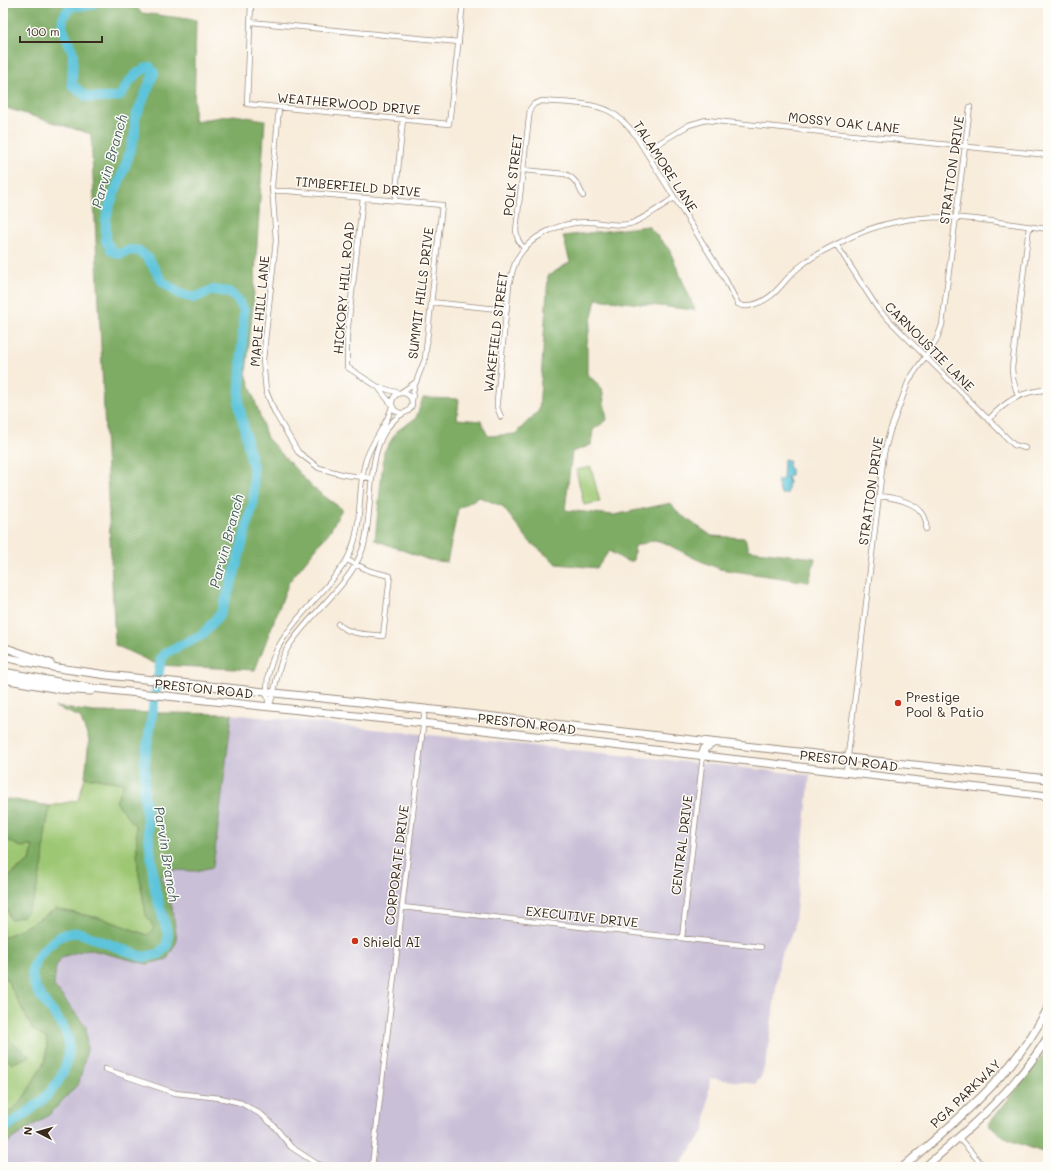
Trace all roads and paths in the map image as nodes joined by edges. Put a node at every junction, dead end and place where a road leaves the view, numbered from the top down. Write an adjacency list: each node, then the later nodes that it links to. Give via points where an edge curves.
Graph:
1 (251, 3): 3 (street)
2 (463, 3): 4 (street)
3 (250, 22): 4 (street); 7 (street, WEATHERWOOD DRIVE, via 247,104)
4 (458, 42): 8 (street, WEATHERWOOD DRIVE, via 449,124)
5 (534, 104): 10 (street, TALAMORE LANE, via 542,101 590,106 610,111 626,124); 12 (street, POLK STREET, via 530,108)
6 (970, 106): 9 (street, STRATTON DRIVE)
7 (279, 108): 8 (street, WEATHERWOOD DRIVE); 13 (street, MAPLE HILL LANE)
8 (403, 119): 17 (street)
9 (965, 146): 10 (street, MOSSY OAK LANE, via 706,120 689,125); 11 (street, MOSSY OAK LANE); 19 (street, STRATTON DRIVE)
10 (646, 151): 16 (street, TALAMORE LANE)
11 (1048, 155)
12 (523, 170): 14 (street, via 570,176 579,186); 23 (street, POLK STREET, via 516,230 518,242)
13 (272, 191): 15 (street, TIMBERFIELD DRIVE); 38 (street, MAPLE HILL LANE, via 276,240 263,360 266,391 275,413 298,452 319,468)
14 (583, 196)
15 (363, 198): 17 (street, TIMBERFIELD DRIVE); 28 (street, HICKORY HILL ROAD, via 347,335 347,367)
16 (674, 198): 22 (street, TALAMORE LANE, via 726,280 738,304 746,307 775,294 800,266); 23 (street, WAKEFIELD STREET, via 629,224 569,223 549,230)
17 (395, 201): 18 (street, TIMBERFIELD DRIVE)
18 (442, 205): 24 (street, SUMMIT HILLS DRIVE)
19 (955, 218): 20 (street); 22 (street, via 901,221 866,230); 26 (street, STRATTON DRIVE, via 942,325 936,342)
20 (1029, 226): 21 (street); 31 (street, via 1012,368)
21 (1048, 229)
22 (836, 244): 26 (street, CARNOUSTIE LANE, via 874,305)
23 (524, 248): 25 (street, WAKEFIELD STREET, via 512,273)
24 (431, 302): 25 (street); 27 (street, SUMMIT HILLS DRIVE, via 425,359)
25 (507, 310): 35 (street, WAKEFIELD STREET, via 497,401)
26 (925, 356): 36 (street, CARNOUSTIE LANE); 40 (street, STRATTON DRIVE, via 909,380 887,438)
27 (416, 382): 30 (street); 32 (street, SUMMIT HILLS DRIVE)
28 (378, 387): 30 (street, HICKORY HILL ROAD); 33 (street, HICKORY HILL ROAD)
29 (1048, 390): 31 (street)
30 (400, 393): 32 (street, via 407,394); 33 (street, via 393,398)
31 (1018, 396): 36 (street, via 1002,406)
32 (412, 401): 34 (street, via 410,409)
33 (392, 406): 34 (street, via 397,412); 38 (street, via 388,420 367,456)
34 (404, 413): 39 (street, via 394,420 382,437)
35 (501, 417)
36 (988, 420): 37 (street, CARNOUSTIE LANE, via 1014,445)
37 (1025, 448)
38 (363, 477): 39 (street, MAPLE HILL LANE); 42 (street, via 356,534)
39 (372, 478): 43 (street, via 367,530)
40 (879, 496): 41 (street, via 900,500 918,509 924,514); 60 (street, STRATTON DRIVE)
41 (926, 529)
42 (347, 560): 43 (street); 51 (street, via 280,642 271,661)
43 (355, 565): 44 (street, via 390,576 383,636 353,633); 52 (street, via 287,650 276,676)
44 (338, 624)
45 (3, 647): 48 (main road, via 44,661)
46 (3, 657): 48 (main road, PRESTON ROAD)
47 (3, 672): 50 (main road, PRESTON ROAD)
48 (107, 676): 51 (main road, PRESTON ROAD)
49 (3, 679): 50 (main road, via 72,690)
50 (114, 690): 53 (main road, PRESTON ROAD)
51 (266, 693): 52 (main road, PRESTON ROAD); 53 (street)
52 (274, 694): 53 (street); 54 (main road, PRESTON ROAD)
53 (269, 707): 55 (main road, PRESTON ROAD)
54 (425, 709): 55 (street, CORPORATE DRIVE); 56 (main road, PRESTON ROAD)
55 (423, 723): 58 (main road, PRESTON ROAD); 64 (street, CORPORATE DRIVE)
56 (608, 730): 57 (main road, PRESTON ROAD); 58 (main road)
57 (713, 742): 59 (main road, via 704,749); 60 (main road, PRESTON ROAD)
58 (606, 744): 59 (main road, PRESTON ROAD)
59 (703, 755): 61 (main road, PRESTON ROAD); 65 (street, CENTRAL DRIVE)
60 (848, 758): 61 (street, STRATTON DRIVE); 62 (main road, PRESTON ROAD)
61 (846, 772): 63 (main road, PRESTON ROAD)
62 (1048, 779)
63 (1048, 796)
64 (402, 907): 65 (street, EXECUTIVE DRIVE); 73 (street, CORPORATE DRIVE)
65 (682, 938): 66 (street, EXECUTIVE DRIVE)
66 (760, 947)
67 (1048, 1008): 70 (main road, PGA PARKWAY, via 1027,1043 1005,1072)
68 (1048, 1036): 71 (main road, PGA PARKWAY, via 1012,1086 990,1110)
69 (105, 1069): 72 (street, via 175,1094 220,1098 240,1103 262,1115 291,1147 317,1164)
70 (949, 1127): 71 (main road); 74 (main road, PGA PARKWAY)
71 (958, 1137): 75 (main road, PGA PARKWAY); 76 (street)
72 (328, 1167)
73 (372, 1167)
74 (903, 1167)
75 (925, 1167)
76 (984, 1167)

